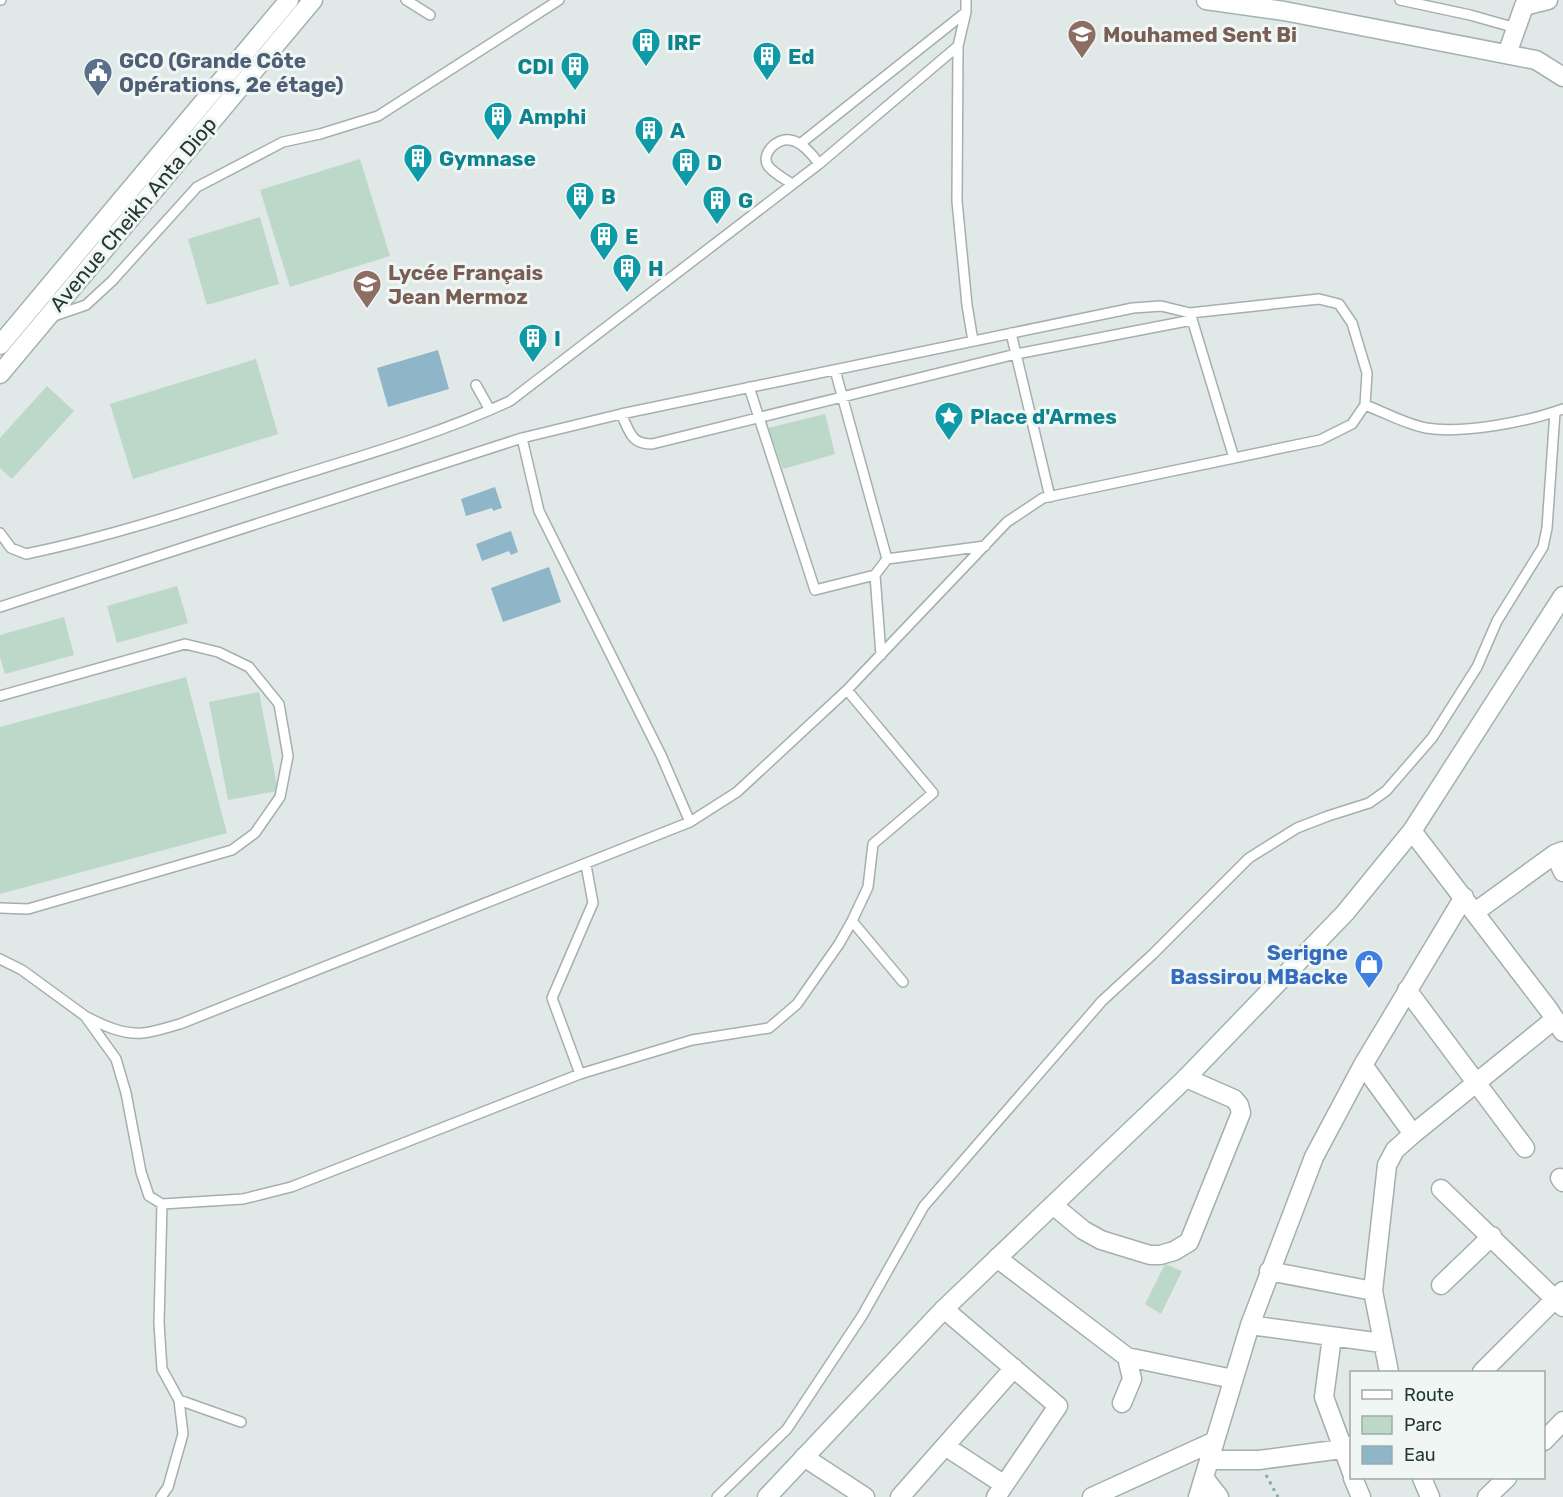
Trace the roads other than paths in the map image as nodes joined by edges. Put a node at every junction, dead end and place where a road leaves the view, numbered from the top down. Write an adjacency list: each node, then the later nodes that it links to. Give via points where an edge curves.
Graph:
1 (289, 0): 25 (street, Avenue Cheikh Anta Diop)
2 (313, 0): 22 (street, Avenue Cheikh Anta Diop)
3 (406, 0): 13 (lane)
4 (558, 0): 22 (lane, via 378,116 284,142 197,187 86,305)
5 (966, 0): 12 (lane)
6 (1206, 0): 9 (street)
7 (1400, 0): 14 (lane)
8 (1548, 0): 10 (street)
9 (1248, 3): 11 (street)
10 (1523, 3): 14 (street)
11 (1285, 5): 16 (street)
12 (966, 12): 15 (lane); 18 (lane)
13 (430, 15)
14 (1516, 28): 16 (street)
15 (958, 46): 19 (lane); 24 (lane, via 957,201)
16 (1507, 54): 17 (street, via 1536,60)
17 (1563, 77)
18 (800, 144): 19 (lane); 20 (lane, via 792,140 776,143 768,151 766,161)
19 (819, 164): 20 (lane)
20 (792, 184): 33 (lane, via 510,401)
21 (1191, 317): 23 (lane, via 1161,306 1133,308); 26 (lane); 32 (lane, via 1319,299 1339,304 1352,323 1366,373); 38 (lane)
22 (46, 318): 28 (street, Avenue Cheikh Anta Diop)
23 (1011, 333): 24 (lane); 26 (lane)
24 (973, 341): 27 (lane)
25 (0, 345)
26 (1016, 354): 31 (lane); 39 (lane)
27 (835, 369): 30 (lane); 31 (lane)
28 (0, 374)
29 (476, 385): 33 (lane)
30 (749, 387): 35 (lane); 36 (lane)
31 (843, 397): 36 (lane); 42 (lane)
32 (1365, 405): 34 (lane, via 1424,427 1452,430 1490,426); 38 (lane, via 1352,424 1320,440)
33 (490, 410): 40 (lane, via 385,449 131,528 26,554 11,548)
34 (1559, 410): 102 (lane, via 1543,547 1497,621 1477,667 1432,738 1386,791 1369,803 1297,828 1249,858 1102,1001 924,1206 862,1316 787,1429)
35 (621, 414): 36 (lane, via 635,441 652,444); 37 (lane)
36 (759, 418): 43 (lane, via 815,590)
37 (522, 438): 45 (lane); 49 (lane, via 539,511 661,755)
38 (1234, 458): 39 (lane)
39 (1050, 496): 41 (lane, via 1008,522)
40 (0, 533)
41 (985, 546): 42 (lane); 46 (lane)
42 (887, 559): 43 (lane)
43 (874, 574): 46 (lane)
44 (1563, 596): 50 (street)
45 (0, 607)
46 (881, 655): 47 (lane)
47 (847, 690): 49 (lane, via 736,792); 57 (lane, via 933,793 873,844 868,887)
48 (0, 696): 55 (lane, via 185,644 218,652 249,667 279,704 288,756 280,796 255,833 232,850 28,909)
49 (690, 822): 52 (lane)
50 (1412, 831): 54 (street); 65 (street, via 1345,913)
51 (1559, 852): 53 (street); 56 (street)
52 (586, 865): 62 (lane, via 180,1024 143,1033 127,1032); 64 (lane, via 593,903 552,998)
53 (1563, 872)
54 (1464, 897): 56 (street); 60 (street)
55 (0, 908)
56 (1475, 912): 61 (street)
57 (852, 921): 59 (lane); 64 (lane, via 797,1004 769,1028 692,1040)
58 (0, 959): 62 (lane, via 22,970)
59 (903, 982)
60 (1407, 990): 63 (street); 66 (street)
61 (1557, 1015): 66 (street)
62 (85, 1016): 70 (lane, via 116,1059 141,1172 149,1196)
63 (1363, 1065): 67 (street); 74 (street, via 1314,1156)
64 (580, 1074): 70 (lane, via 291,1187 243,1199)
65 (1186, 1078): 71 (street); 71 (street, via 1234,1099 1241,1113 1189,1242 1174,1251 1150,1255 1101,1240)
66 (1476, 1083): 67 (street); 68 (street)
67 (1413, 1134): 76 (street, via 1395,1150 1387,1165)
68 (1525, 1148)
69 (1441, 1189): 72 (street)
70 (162, 1203): 87 (lane, via 162,1369)
71 (1053, 1205): 73 (street)
72 (1492, 1236): 75 (street); 77 (street)
73 (997, 1258): 78 (street); 82 (street)
74 (1269, 1271): 76 (street); 79 (street)
75 (1441, 1285)
76 (1373, 1291): 81 (street)
77 (1560, 1299): 85 (street)
78 (944, 1309): 83 (street); 93 (street)
79 (1250, 1325): 80 (street); 86 (street)
80 (1332, 1337): 81 (street); 92 (street, via 1324,1397)
81 (1382, 1343): 84 (street)
82 (1127, 1357): 86 (street); 88 (street, via 1132,1378)
83 (1014, 1368): 91 (street); 100 (street, via 1058,1406)
84 (1389, 1371)
85 (1483, 1371)
86 (1233, 1379): 90 (street)
87 (179, 1400): 89 (lane); 101 (lane, via 183,1434 168,1487)
88 (1122, 1403)
89 (241, 1422)
90 (1215, 1441): 94 (street); 106 (street)
91 (945, 1446): 100 (street); 105 (street)
92 (1347, 1447): 94 (street, via 1259,1460); 95 (street)
93 (804, 1457): 103 (street); 104 (street)
94 (1209, 1460): 96 (street)
95 (1350, 1463)
96 (1205, 1479): 107 (street); 108 (street)
97 (1353, 1479): 109 (street)
98 (1422, 1479): 110 (street)
99 (1506, 1479): 111 (street)
100 (1001, 1493)
101 (161, 1497)
102 (717, 1497)
103 (767, 1497)
104 (865, 1497)
105 (900, 1497)
106 (1092, 1497)
107 (1198, 1497)
108 (1220, 1497)
109 (1361, 1497)
110 (1430, 1497)
111 (1487, 1497)

